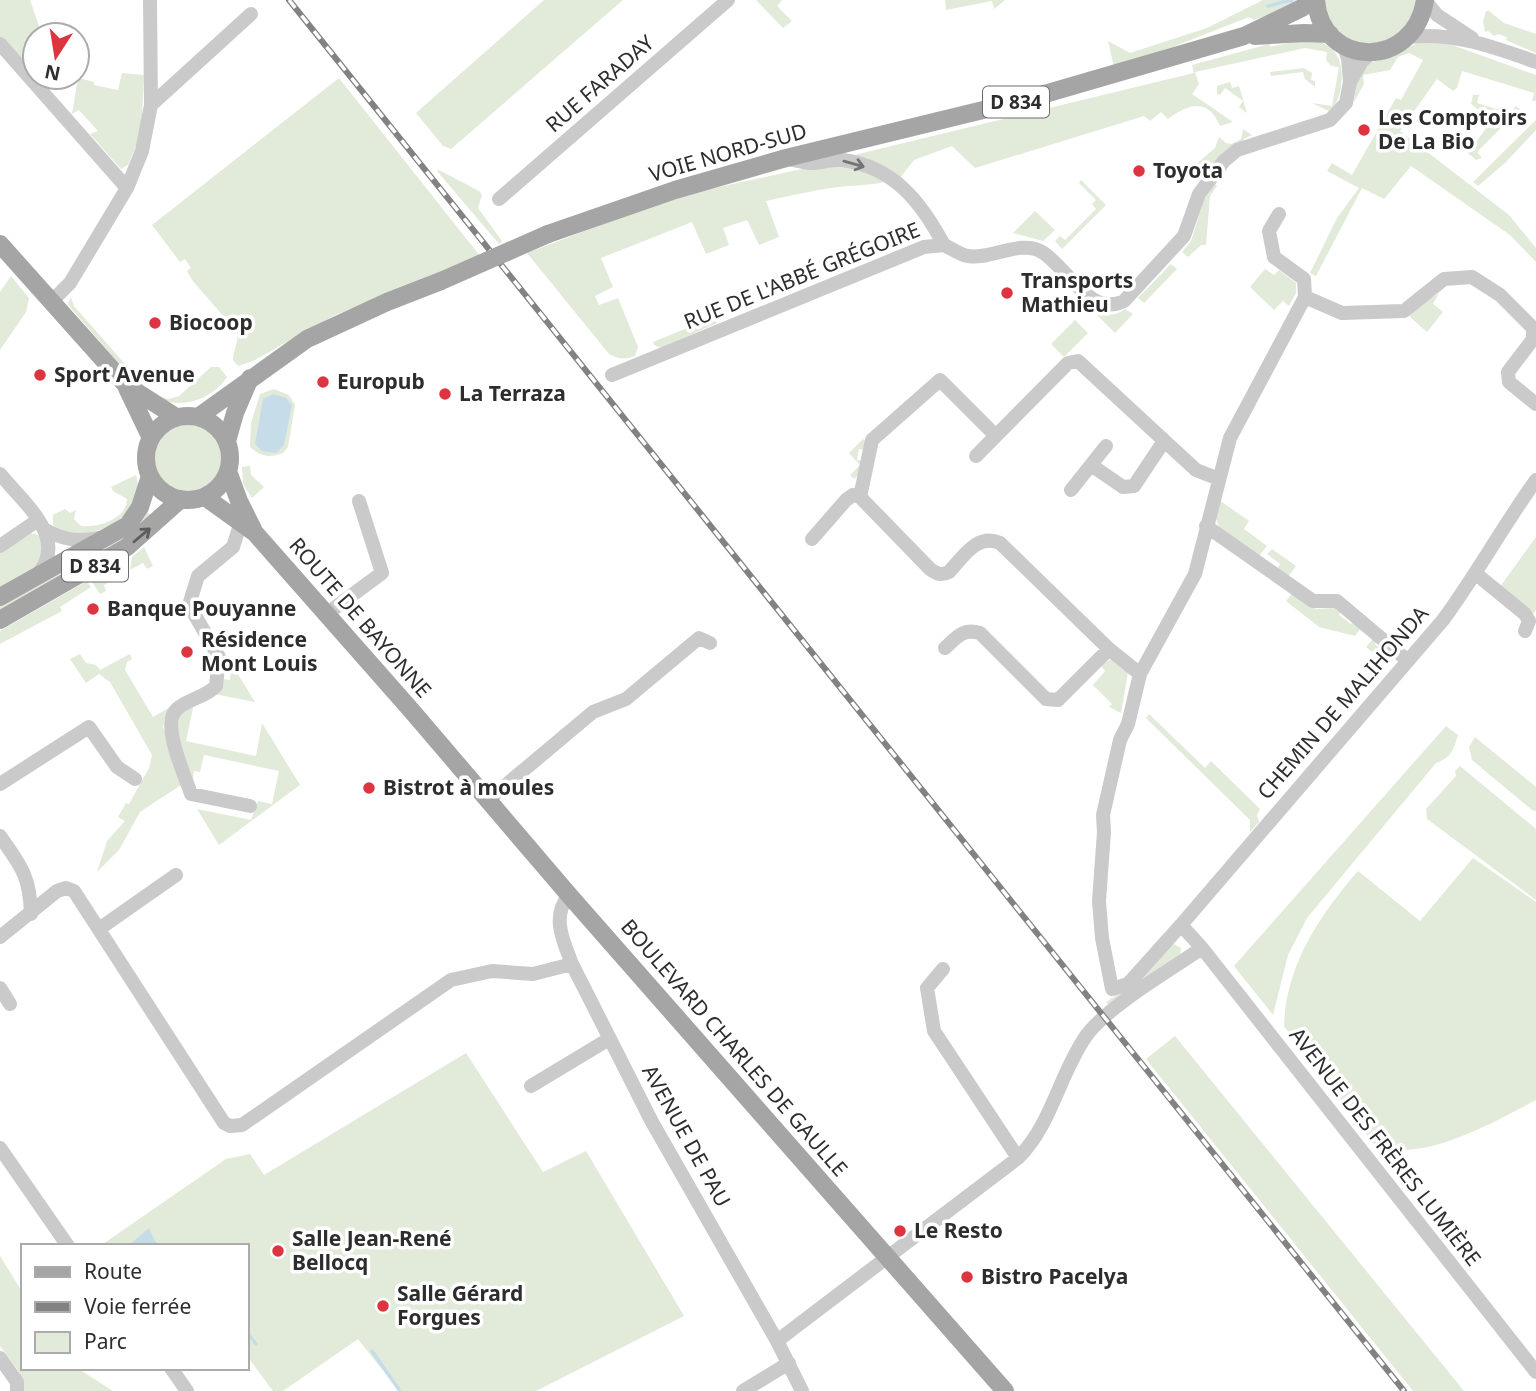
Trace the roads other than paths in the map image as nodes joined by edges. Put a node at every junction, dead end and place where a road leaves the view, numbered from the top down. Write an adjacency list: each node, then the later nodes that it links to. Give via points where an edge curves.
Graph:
1 (150, 0): 15 (street)
2 (728, 0): 18 (street, RUE FARADAY)
3 (1310, 0): 7 (main road, VOIE NORD-SUD / D 834)
4 (1316, 0): 9 (main road, via 1322,23)
5 (1425, 0): 8 (main road); 10 (street, via 1437,15)
6 (251, 14): 15 (street)
7 (1244, 36): 9 (main road, VOIE NORD-SUD / D 834, via 1304,33); 16 (main road, VOIE NORD-SUD / D 834, via 1024,100)
8 (1409, 37): 10 (street, via 1433,34); 12 (main road)
9 (1336, 40): 12 (main road, VOIE NORD-SUD, via 1357,51); 14 (street, via 1348,58)
10 (1476, 41): 13 (street)
11 (0, 44): 17 (street)
12 (1372, 52): 14 (street)
13 (1536, 62)
14 (1350, 82): 21 (street, via 1346,103 1330,120 1237,150 1224,161 1199,194 1184,236 1117,304 1097,303 1042,252 1024,248 968,257)
15 (151, 105): 17 (street, via 142,151)
16 (786, 159): 21 (street, RUE DE L'ABBÉ GRÉGOIRE, one-way to 21, via 808,163 842,160 880,172 908,191 928,214); 25 (main road, VOIE NORD-SUD / D 834, bridge, via 675,190 548,234 307,339)
17 (127, 188): 23 (street, via 70,283)
18 (499, 199)
19 (1279, 214): 22 (street, via 1269,231 1274,257 1304,279)
20 (0, 244): 23 (main road)
21 (944, 245): 24 (street, RUE DE L'ABBÉ GRÉGOIRE, via 924,247)
22 (1305, 297): 27 (street, via 1342,313 1405,311 1444,279 1472,277 1500,295 1533,328 1533,339 1508,373 1509,382); 40 (street, via 1230,438)
23 (51, 302): 26 (main road)
24 (612, 375)
25 (250, 378): 29 (main road, VOIE NORD-SUD / D 834); 32 (main road)
26 (126, 385): 28 (main road); 31 (main road)
27 (1536, 404)
28 (176, 417): 29 (main road); 31 (main road)
29 (198, 417): 32 (main road, via 220,430)
30 (996, 436): 33 (street, via 1068,363 1078,361); 35 (street); 43 (street, via 940,380 872,440)
31 (151, 438): 39 (main road, via 146,450)
32 (227, 441): 37 (main road)
33 (1164, 441): 36 (street, via 1134,486 1123,487); 40 (street, via 1196,470)
34 (1106, 446): 36 (street)
35 (976, 456)
36 (1091, 465): 42 (street)
37 (228, 471): 44 (main road, via 223,482); 49 (main road, ROUTE DE BAYONNE)
38 (0, 474): 47 (street)
39 (150, 476): 45 (main road, via 157,487); 50 (main road, D 834, via 134,518)
40 (1219, 479): 48 (street)
41 (1536, 480): 53 (street, CHEMIN DE MALIHONDA)
42 (1071, 490)
43 (860, 496): 51 (street, via 846,499); 61 (street, via 937,574 949,572 977,543 1000,543)
44 (205, 497): 45 (main road); 49 (main road, ROUTE DE BAYONNE)
45 (181, 499): 57 (main road, D 834, one-way to 45, via 119,552)
46 (359, 500): 56 (street, via 382,573)
47 (41, 524): 50 (street, via 58,537 76,541); 52 (street); 54 (street, via 49,553)
48 (1206, 526): 62 (street, via 1312,601 1337,601); 63 (street, via 1195,574)
49 (248, 527): 56 (main road, ROUTE DE BAYONNE); 68 (street, via 233,547 198,576 189,605 219,657 216,686 176,709 170,730 191,794)
50 (113, 535): 54 (main road, D 834)
51 (812, 539)
52 (0, 546)
53 (1475, 573): 58 (street, via 1524,614 1529,621); 62 (street, CHEMIN DE MALIHONDA, via 1443,620)
54 (34, 579): 55 (main road, D 834)
55 (0, 597)
56 (325, 615): 64 (main road, ROUTE DE BAYONNE)
57 (0, 620)
58 (1525, 631)
59 (710, 643): 67 (street, via 699,638 626,699 593,712)
60 (945, 648): 61 (street, via 963,631 980,633 1046,699 1054,701)
61 (1109, 649): 63 (street)
62 (1407, 660): 73 (street, CHEMIN DE MALIHONDA)
63 (1140, 674): 74 (street, CHEMIN DE MALIHONDA, via 1103,815 1098,901 1112,989 1128,984)
64 (431, 734): 67 (main road, BOULEVARD CHARLES DE GAULLE)
65 (135, 779): 66 (street, via 117,767 89,727)
66 (0, 784)
67 (488, 800): 71 (main road, BOULEVARD CHARLES DE GAULLE)
68 (250, 806)
69 (0, 836): 72 (street, via 24,871)
70 (176, 875): 75 (street)
71 (569, 895): 78 (street, AVENUE DE PAU, via 558,916); 87 (main road, BOULEVARD CHARLES DE GAULLE)
72 (31, 914): 75 (street, via 66,888 74,891); 76 (street)
73 (1191, 914): 74 (street, CHEMIN DE MALIHONDA); 77 (street)
74 (1181, 925): 77 (street)
75 (99, 929): 78 (street, via 230,1126 242,1125 451,980 492,971 533,974)
76 (0, 937)
77 (1202, 948): 85 (street, via 1118,1006 1087,1035 1044,1123); 92 (street, AVENUE DES FRÈRES LUMIÈRE)
78 (572, 964): 82 (street, AVENUE DE PAU)
79 (943, 969): 85 (street, via 927,988 934,1031)
80 (0, 988): 81 (street)
81 (10, 1004)
82 (610, 1039): 83 (street); 88 (street, AVENUE DE PAU, via 652,1122)
83 (531, 1086)
84 (0, 1148): 86 (street)
85 (1018, 1158): 87 (street)
86 (67, 1244)
87 (888, 1259): 88 (street); 97 (main road, BOULEVARD CHARLES DE GAULLE)
88 (778, 1342): 90 (street, AVENUE DE PAU)
89 (0, 1358): 93 (street, via 17,1382)
90 (789, 1363): 95 (street); 96 (street, AVENUE DE PAU)
91 (172, 1370): 94 (street)
92 (1536, 1372)
93 (17, 1391)
94 (187, 1391)
95 (743, 1391)
96 (802, 1391)
97 (1005, 1391)

